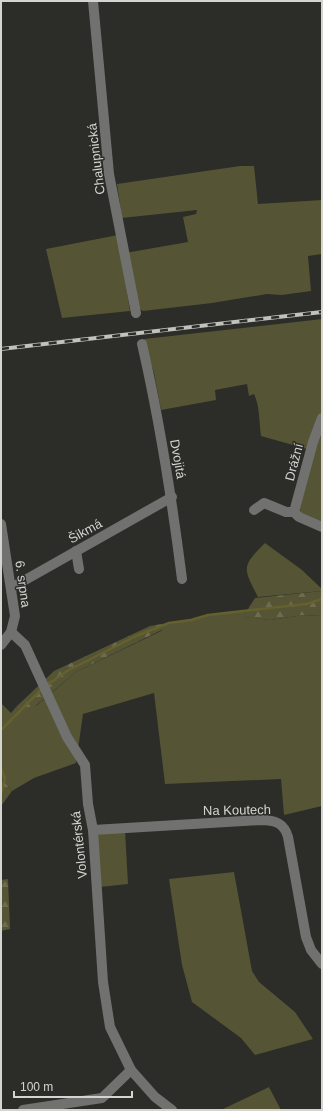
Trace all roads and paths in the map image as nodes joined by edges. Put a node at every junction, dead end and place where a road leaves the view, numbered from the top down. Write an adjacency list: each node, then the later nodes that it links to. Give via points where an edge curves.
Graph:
1 (93, 1): 2 (street, Chalupnická, via 109,174)
2 (136, 313)
3 (142, 344): 5 (street, Dvojitá)
4 (322, 418): 7 (street, Drážní)
5 (172, 497): 10 (street, Šikmá); 12 (street, Dvojitá)
6 (254, 510): 7 (street, via 264,503 286,512)
7 (294, 512): 9 (street, via 299,517)
8 (1, 524): 13 (street, 6. srpna)
9 (322, 527)
10 (76, 551): 11 (street); 13 (street, Šikmá)
11 (79, 569)
12 (182, 579)
13 (11, 588): 14 (street, 6. srpna, via 15,616)
14 (11, 632): 15 (street, 6. srpna); 16 (street, Volontérská, via 25,645 67,737 85,765)
15 (1, 645)
16 (93, 830): 17 (street, Na Koutech, via 261,820 281,824 288,837 306,937 311,950); 18 (street, Volontérská, via 103,982 108,1019)
17 (322, 964)
18 (131, 1070): 19 (street, via 102,1098); 20 (street, Volontérská)
19 (23, 1110)
20 (172, 1110)

